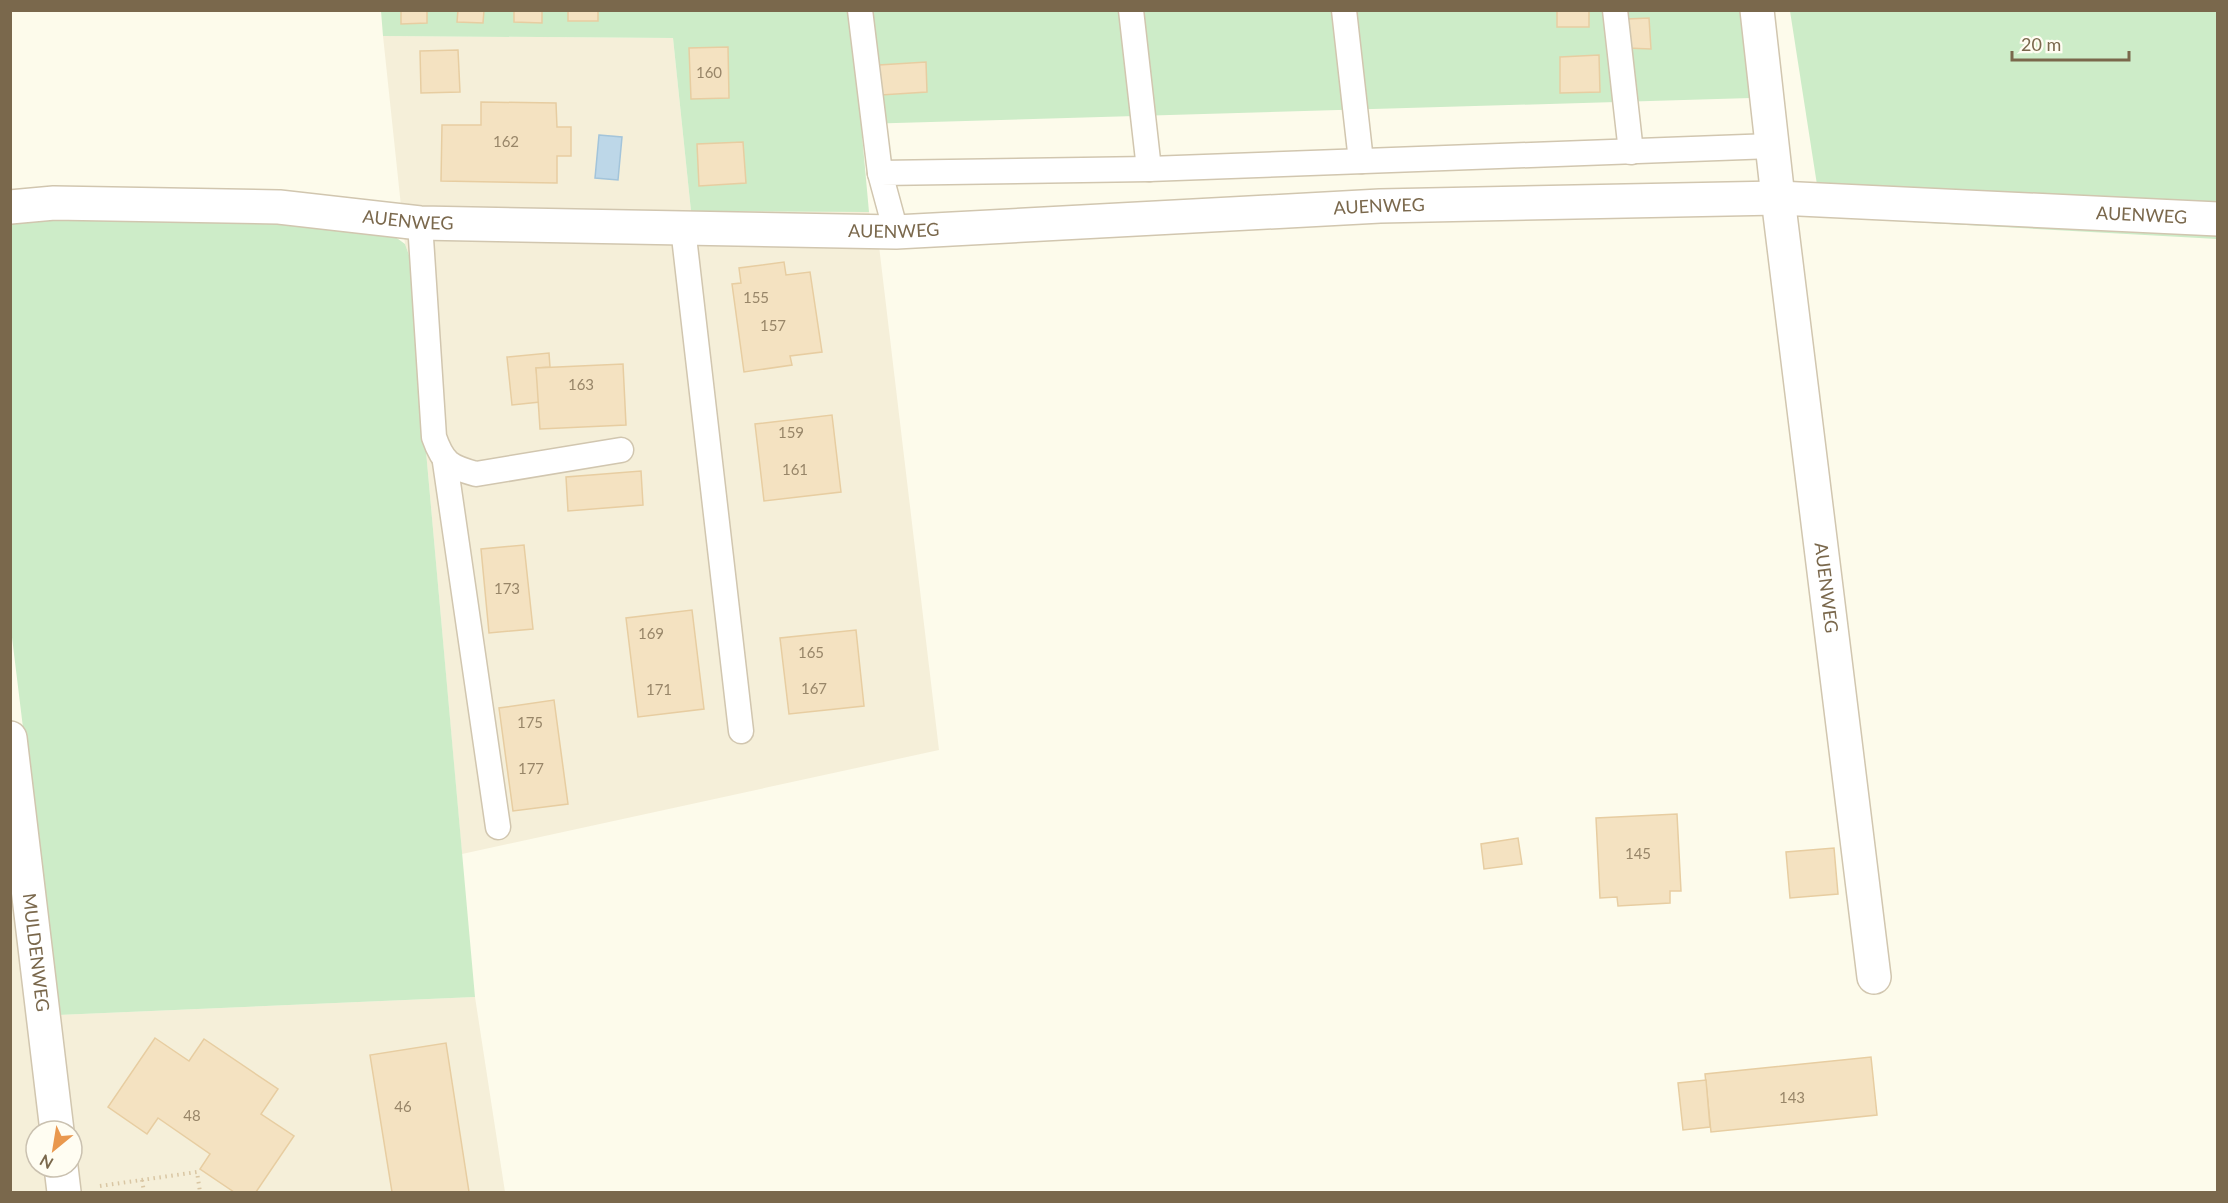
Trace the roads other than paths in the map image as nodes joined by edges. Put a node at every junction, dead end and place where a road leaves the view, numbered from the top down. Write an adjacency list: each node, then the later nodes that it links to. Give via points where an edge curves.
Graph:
1 (860, 10): 10 (lane)
2 (1131, 10): 9 (lane)
3 (1344, 10): 8 (lane)
4 (1616, 10): 7 (lane)
5 (1757, 10): 6 (street)
6 (1772, 146): 7 (lane); 11 (street)
7 (1631, 152): 8 (lane)
8 (1361, 161): 9 (lane)
9 (1149, 169): 10 (lane)
10 (880, 173): 16 (lane)
11 (1778, 198): 13 (street, AUENWEG); 16 (street, AUENWEG, via 1380,206); 22 (street, AUENWEG)
12 (10, 207): 14 (street, AUENWEG, via 54,203 279,207)
13 (2217, 219)
14 (420, 223): 15 (street, AUENWEG); 18 (lane, via 434,437)
15 (683, 228): 16 (street, AUENWEG); 19 (lane)
16 (896, 232)
17 (621, 450): 18 (lane, via 476,474)
18 (445, 462): 21 (lane)
19 (741, 731)
20 (10, 738): 23 (street, MULDENWEG)
21 (498, 827)
22 (1874, 977)
23 (56, 1119)

